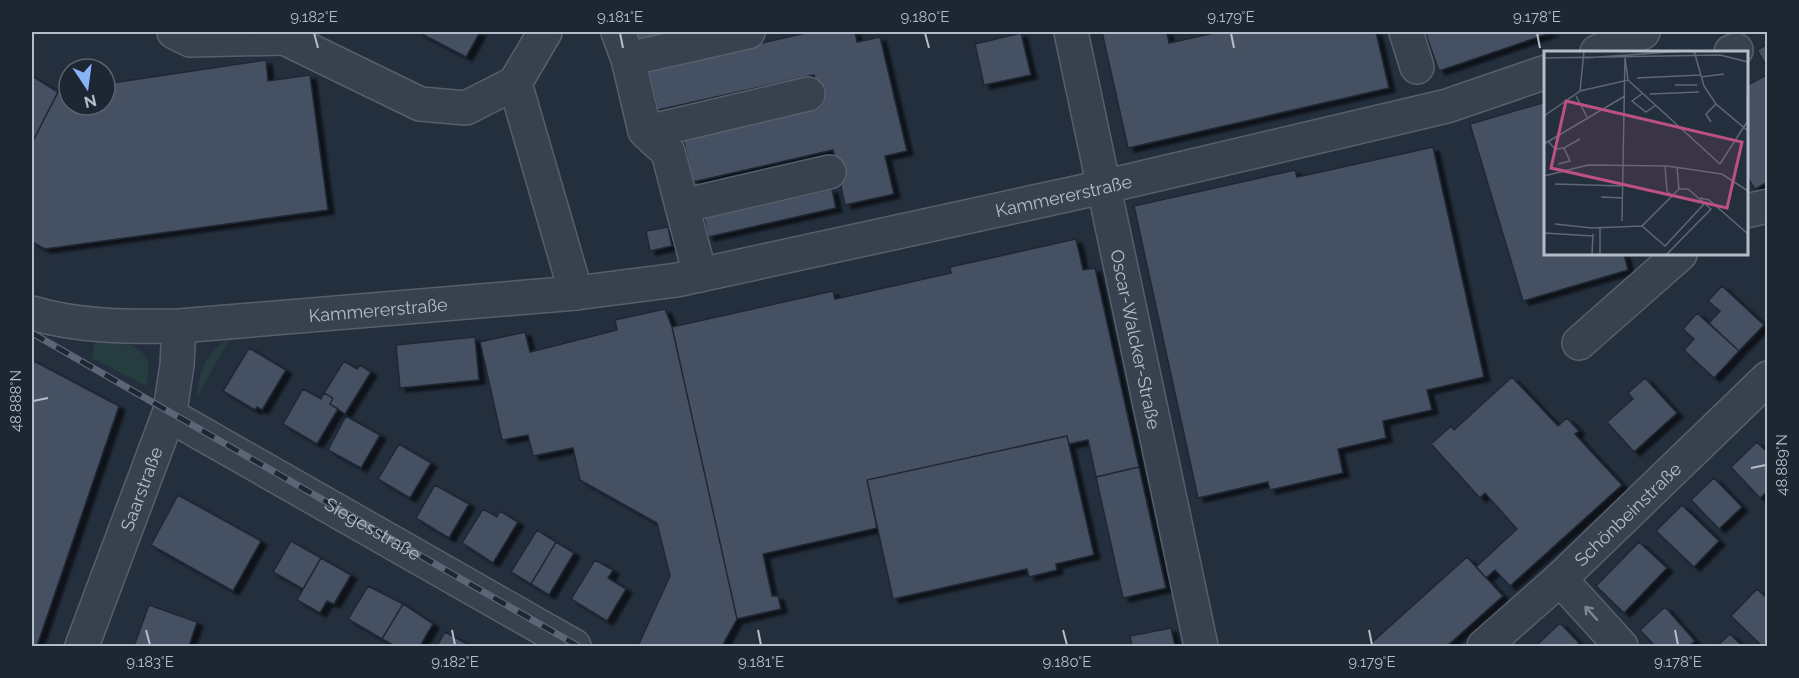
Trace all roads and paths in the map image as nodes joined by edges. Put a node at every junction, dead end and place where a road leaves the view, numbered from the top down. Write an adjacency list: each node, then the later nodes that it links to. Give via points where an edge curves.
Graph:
1 (174, 32): 7 (street, via 190,40)
2 (545, 32): 12 (street)
3 (748, 32): 8 (street)
4 (1071, 32): 16 (street, Oscar-Walcker-Straße)
5 (1406, 32): 10 (street)
6 (1643, 32): 9 (street)
7 (278, 35): 12 (street, via 420,104 466,108)
8 (623, 45): 14 (street, via 645,131)
9 (1599, 51)
10 (1417, 67)
11 (1544, 72): 16 (street, Kammererstraße, via 1447,106)
12 (515, 83): 22 (street)
13 (808, 94): 14 (street, via 664,128)
14 (657, 142): 17 (street, via 668,152)
15 (829, 172): 17 (street)
16 (1103, 187): 21 (street, Kammererstraße); 31 (street, Oscar-Walcker-Straße)
17 (682, 206): 21 (street)
18 (1767, 206): 19 (street)
19 (1748, 211)
20 (1679, 255): 25 (street)
21 (700, 275): 22 (street, Kammererstraße)
22 (576, 293): 24 (street, Kammererstraße)
23 (32, 313): 24 (street, via 64,321 127,327)
24 (179, 326): 27 (street, Saarstraße)
25 (1579, 343)
26 (1767, 378): 28 (street, Schönbeinstraße)
27 (169, 416): 29 (street, Saarstraße); 30 (street, Siegesstraße)
28 (1560, 579): 32 (street, Schönbeinstraße); 33 (street, one-way to 28)
29 (82, 646)
30 (574, 646)
31 (1201, 646)
32 (1484, 646)
33 (1621, 646)

